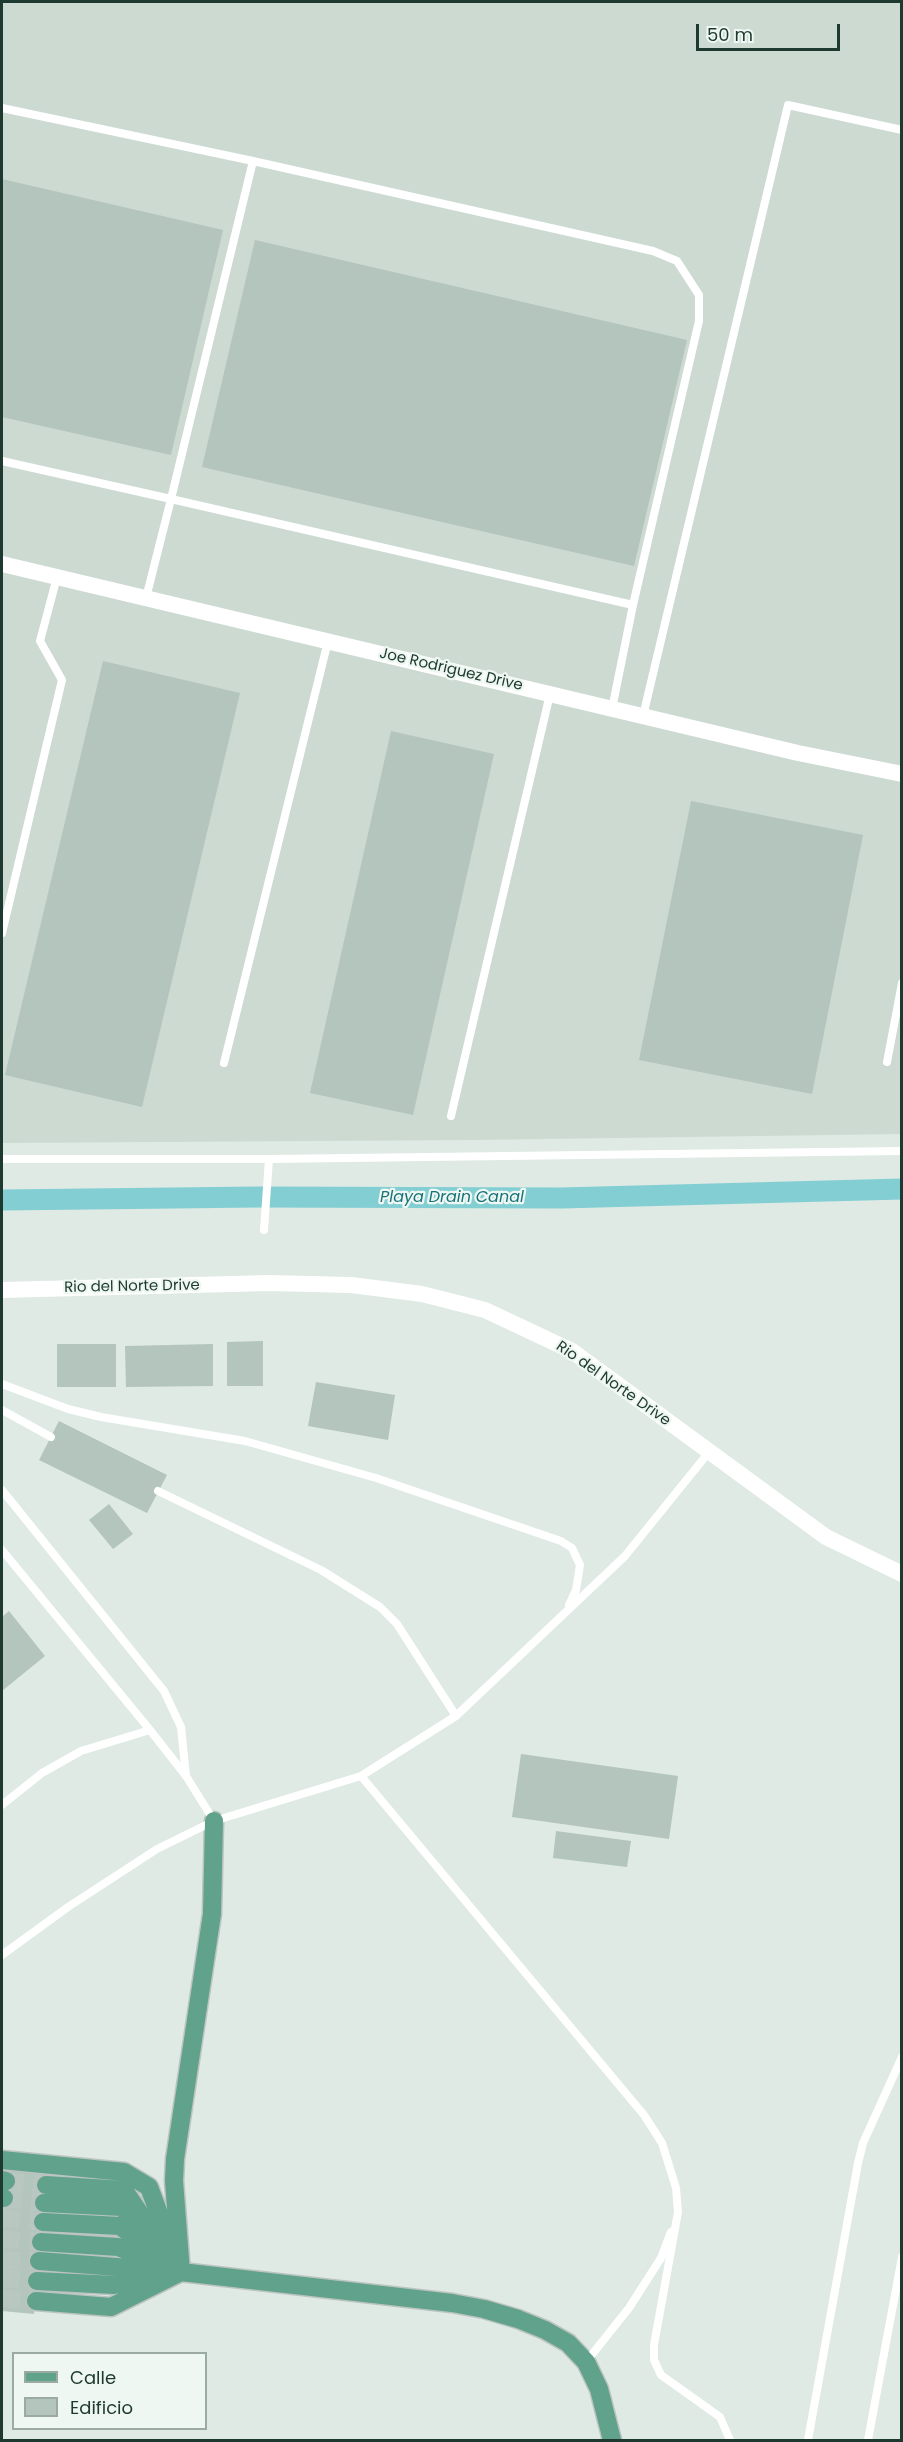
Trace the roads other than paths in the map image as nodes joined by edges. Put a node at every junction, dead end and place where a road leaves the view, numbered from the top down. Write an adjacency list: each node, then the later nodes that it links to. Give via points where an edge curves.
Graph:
1 (2, 108): 3 (lane)
2 (902, 130): 13 (lane, via 788,105)
3 (253, 161): 5 (lane); 9 (lane, via 653,251 677,261 699,295 699,321)
4 (2, 460): 5 (lane)
5 (171, 499): 8 (lane); 9 (lane)
6 (2, 564): 7 (street, Joe Rodriguez Drive)
7 (57, 577): 8 (street, Joe Rodriguez Drive); 15 (lane, via 40,641 62,680)
8 (146, 598): 10 (street, Joe Rodriguez Drive)
9 (633, 606): 12 (lane)
10 (328, 641): 11 (street, Joe Rodriguez Drive); 18 (lane)
11 (550, 694): 12 (street, Joe Rodriguez Drive); 19 (lane)
12 (612, 709): 13 (street, Joe Rodriguez Drive)
13 (643, 716): 14 (street, Joe Rodriguez Drive)
14 (902, 774)
15 (2, 933)
16 (902, 983): 17 (lane)
17 (887, 1062)
18 (224, 1063)
19 (451, 1116)
20 (902, 1151): 22 (lane)
21 (2, 1159): 22 (lane)
22 (268, 1159): 23 (lane)
23 (264, 1230)
24 (2, 1290): 28 (street, Rio del Norte Drive, via 269,1283 351,1285 423,1294 485,1310 572,1352)
25 (2, 1384): 33 (lane, via 101,1417 245,1441 376,1478 561,1541 572,1548 580,1564 576,1590)
26 (2, 1410): 27 (lane)
27 (51, 1437)
28 (709, 1452): 32 (street, Rio del Norte Drive, via 826,1537); 33 (lane, via 625,1556)
29 (2, 1490): 36 (lane, via 164,1691 181,1727)
30 (158, 1491): 34 (lane, via 321,1570 380,1607 397,1624)
31 (2, 1550): 35 (lane)
32 (902, 1574)
33 (567, 1609): 34 (lane)
34 (456, 1716): 37 (lane)
35 (150, 1730): 36 (lane); 38 (lane, via 81,1751 42,1773)
36 (186, 1776): 39 (lane)
37 (361, 1776): 39 (lane); 44 (lane, via 644,2115 670,2164)
38 (2, 1805)
39 (214, 1821): 40 (lane, via 118,1872); 49 (main road, via 212,1914 175,2158)
40 (2, 1955)
41 (902, 2057): 55 (lane, via 863,2143 858,2163)
42 (2, 2160): 49 (main road, via 124,2172 149,2187)
43 (45, 2193): 49 (main road, via 124,2190)
44 (678, 2211): 52 (lane, via 661,2258 629,2308); 54 (lane, via 654,2360 661,2375 720,2417)
45 (43, 2222): 49 (main road, via 120,2226)
46 (41, 2242): 49 (main road, via 118,2247)
47 (902, 2258): 56 (lane)
48 (39, 2261): 49 (main road)
49 (181, 2272): 50 (main road, via 114,2285); 51 (main road, via 111,2307); 52 (main road, via 484,2308 545,2330 568,2343)
50 (38, 2281)
51 (36, 2301)
52 (586, 2362): 53 (main road)
53 (612, 2440)
54 (730, 2440)
55 (808, 2440)
56 (868, 2440)

